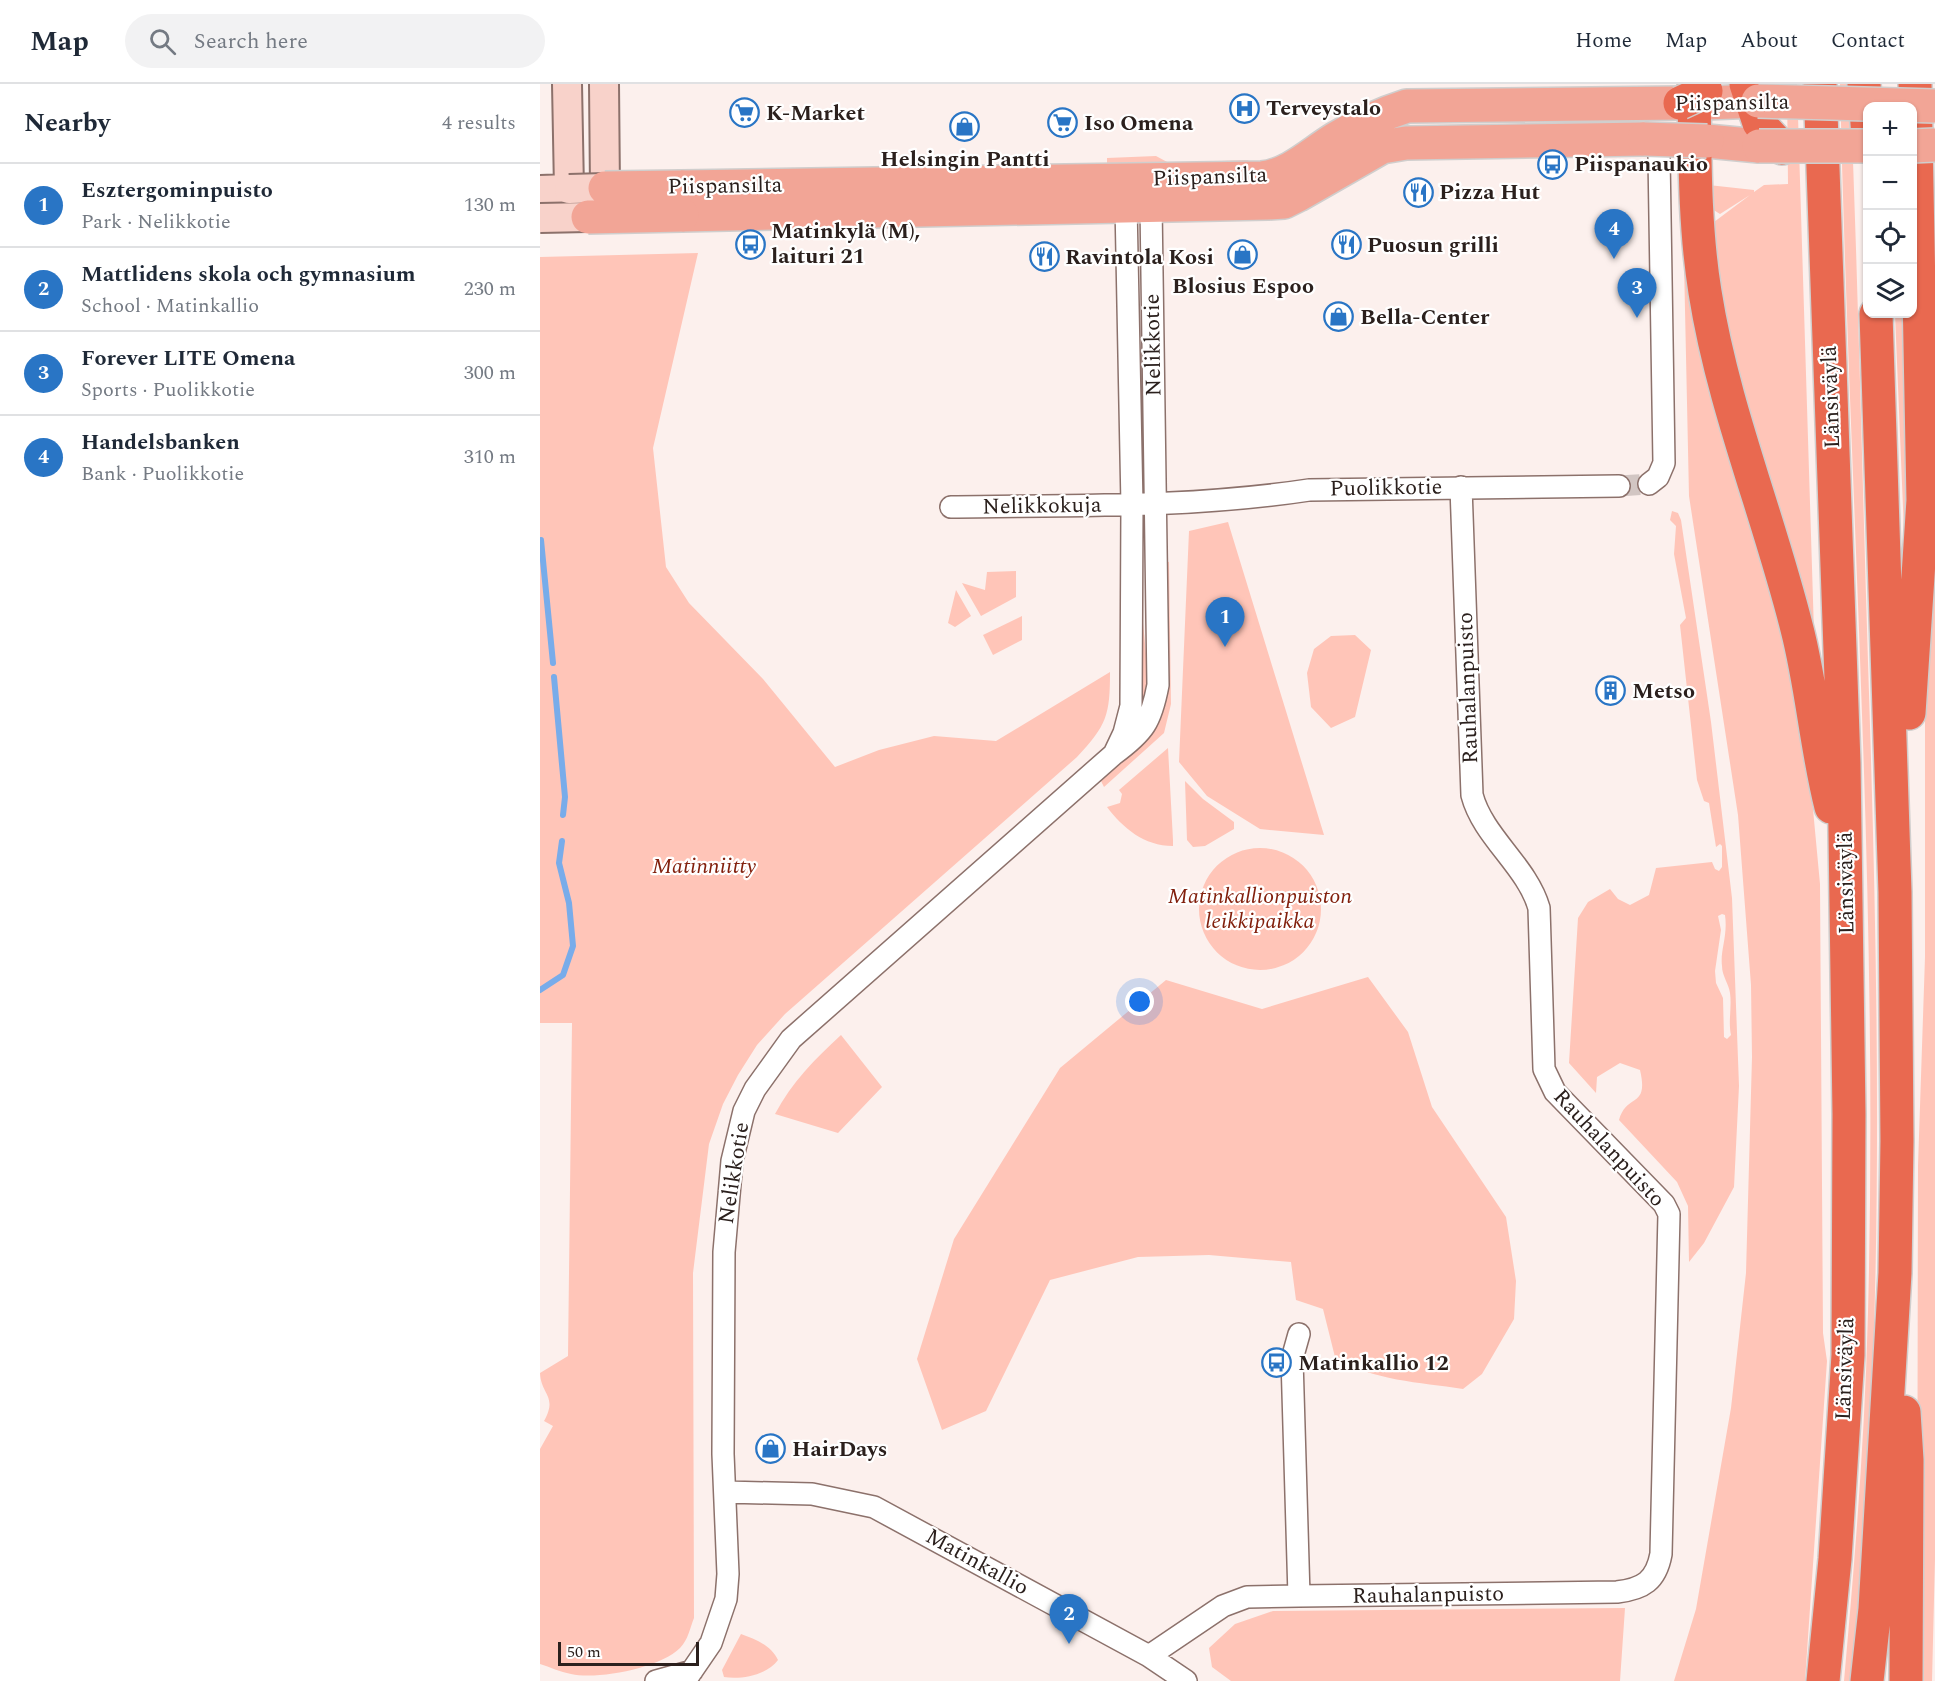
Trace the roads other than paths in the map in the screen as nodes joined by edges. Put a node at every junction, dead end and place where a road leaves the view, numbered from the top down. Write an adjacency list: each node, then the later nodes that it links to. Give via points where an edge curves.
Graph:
1 (567, 84): 15 (main road)
2 (604, 84): 14 (main road)
3 (1820, 84): 29 (highway, Länsiväylä)
4 (1864, 84): 7 (highway)
5 (1915, 84): 30 (highway, via 1923,500)
6 (1700, 93): 9 (main road, Piispansilta); 17 (main road, Piispansilta, via 1644,105 1407,106 1378,116 1274,177); 29 (highway, via 1697,215 1707,302 1741,440 1797,630 1821,766)
7 (1865, 102)
8 (1935, 106): 9 (main road, Piispansilta, bridge)
9 (1759, 117): 10 (main road, Piispansilta, bridge); 13 (main road, Piispansilta, bridge, via 1707,141)
10 (1863, 145)
11 (1935, 145): 12 (main road, bridge)
12 (1917, 146)
13 (1651, 147): 17 (main road, Piispansilta, via 1406,143 1382,147 1284,202); 22 (street, via 1664,463 1658,477)
14 (605, 188): 15 (main road, Piispansilta, bridge); 18 (main road, Piispansilta, bridge); 19 (main road)
15 (569, 189): 16 (main road, Piispansilta); 19 (main road)
16 (540, 190)
17 (1139, 196): 18 (main road, Piispansilta); 25 (street, Nelikkotie); 26 (street, Nelikkotie)
18 (682, 201): 19 (main road, Piispansilta, bridge)
19 (588, 217): 20 (main road, Piispansilta, bridge)
20 (540, 218)
21 (1876, 318): 30 (highway, Länsiväylä)
22 (1649, 484)
23 (1619, 486): 24 (street, Puolikkotie)
24 (1461, 487): 25 (street, Puolikkotie, via 1309,490); 34 (street, Rauhalanpuisto, via 1472,795 1486,823 1531,888 1539,908 1544,1069 1555,1092 1664,1204 1669,1214 1661,1554 1655,1576 1647,1585 1617,1592)
25 (1155, 501): 26 (street, Puolikkotie); 28 (street, Nelikkotie, via 1158,685 1153,713 1140,735)
26 (1132, 505): 27 (street, Nelikkokuja); 28 (street, Nelikkotie, via 1131,706)
27 (951, 507)
28 (1114, 754): 33 (street, Nelikkotie, via 791,1039 755,1089 744,1112 732,1161 725,1223)
29 (1845, 861): 39 (highway, Länsiväylä, via 1848,1355)
30 (1895, 892): 31 (highway, Länsiväylä)
31 (1895, 1273): 40 (highway, Länsiväylä, via 1875,1609); 41 (highway, via 1907,1460)
32 (1299, 1334): 34 (street, via 1292,1359)
33 (725, 1492): 35 (street, Matinkallio, via 812,1494 874,1508); 36 (street, Nelikkotie, via 726,1599 711,1643)
34 (1299, 1596): 35 (street, via 1247,1597 1223,1606)
35 (1149, 1656): 38 (street, Matinkallio)
36 (684, 1678): 37 (street, Nelikkotie)
37 (656, 1681)
38 (1186, 1681)
39 (1823, 1681)
40 (1867, 1681)
41 (1906, 1681)

